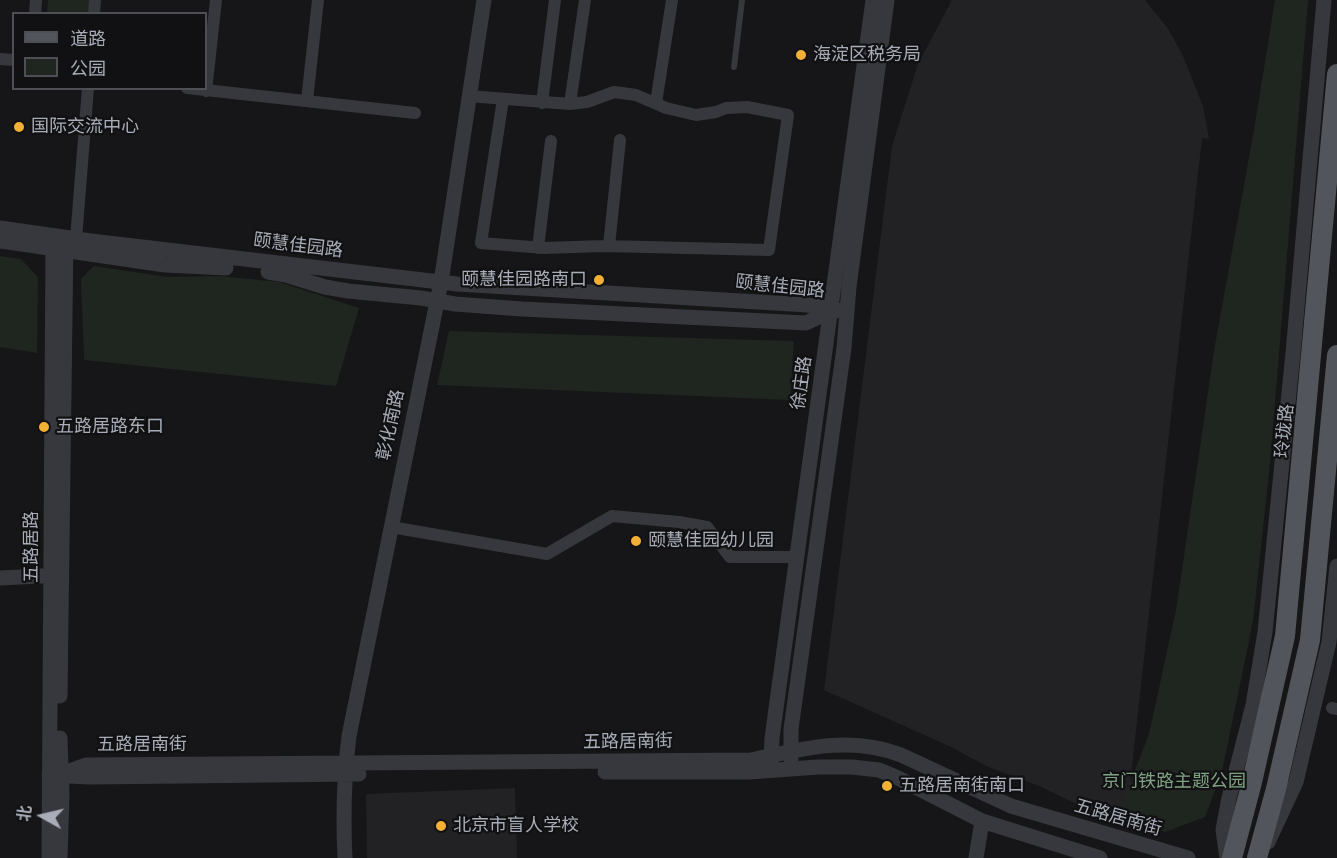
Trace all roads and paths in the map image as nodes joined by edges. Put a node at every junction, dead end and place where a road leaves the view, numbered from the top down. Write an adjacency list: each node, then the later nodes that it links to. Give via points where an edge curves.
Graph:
1 (216, 0): 13 (street)
2 (318, 0): 19 (street)
3 (484, 0): 17 (street, 彰化南路)
4 (555, 0): 20 (street)
5 (585, 0): 22 (street)
6 (672, 0): 21 (street)
7 (742, 0): 11 (lane)
8 (873, 0): 32 (street, 徐庄路)
9 (887, 0): 32 (street, 徐庄路)
10 (1324, 0): 33 (street, 玲珑路)
11 (734, 67)
12 (1337, 74): 33 (main road, 玲珑路)
13 (207, 82)
14 (88, 90): 28 (street)
15 (200, 90): 16 (street)
16 (206, 91): 19 (street)
17 (469, 96): 18 (street); 31 (street, 彰化南路)
18 (503, 99): 20 (street); 30 (street, via 481,243)
19 (307, 101): 23 (street)
20 (542, 102): 22 (street)
21 (656, 103): 22 (street, via 614,92); 29 (street, via 696,115 747,106 788,115 769,250)
22 (570, 104)
23 (415, 113)
24 (620, 140): 29 (street)
25 (551, 141): 30 (street)
26 (0, 228): 28 (street, 颐慧佳园路)
27 (0, 242): 28 (street, 颐慧佳园路)
28 (63, 242): 31 (street, 颐慧佳园路); 32 (street, 颐慧佳园路, via 165,265 286,274 348,291 466,304 806,323); 38 (street, 五路居路)
29 (609, 246): 30 (street)
30 (538, 248)
31 (441, 282): 32 (street, 颐慧佳园路, via 808,305); 35 (street, 彰化南路)
32 (839, 311): 36 (street, 徐庄路); 40 (street, 徐庄路, via 842,359)
33 (1302, 355): 34 (street); 52 (street, 玲珑路, via 1253,705 1223,830); 53 (main road, 玲珑路, via 1285,636)
34 (1337, 358): 54 (main road, via 1310,640)
35 (391, 527): 36 (street, via 547,554 612,516 706,527 730,557); 41 (street, 彰化南路)
36 (797, 557): 42 (street, 徐庄路)
37 (1337, 566): 54 (street, via 1329,642 1296,782)
38 (57, 575): 39 (street); 44 (street, 五路居路, via 59,747)
39 (0, 578)
40 (791, 751): 42 (street, 五路居南街); 43 (street, 徐庄路); 51 (street, 五路居南街, via 819,745 886,749 1011,806)
41 (346, 763): 42 (street, 五路居南街); 44 (street, 五路居南街, via 86,765); 48 (street, 彰化南路)
42 (771, 763): 43 (street, 五路居南街); 44 (street, 五路居南街, via 90,777)
43 (791, 769): 45 (street, 五路居南街, via 852,767 879,771)
44 (55, 774): 46 (street, 五路居路); 47 (street, 五路居路)
45 (982, 821): 49 (street); 50 (street, 五路居南街)
46 (49, 858)
47 (60, 858)
48 (345, 858)
49 (976, 858)
50 (1100, 858)
51 (1188, 858)
52 (1227, 858)
53 (1232, 858)
54 (1259, 858)

